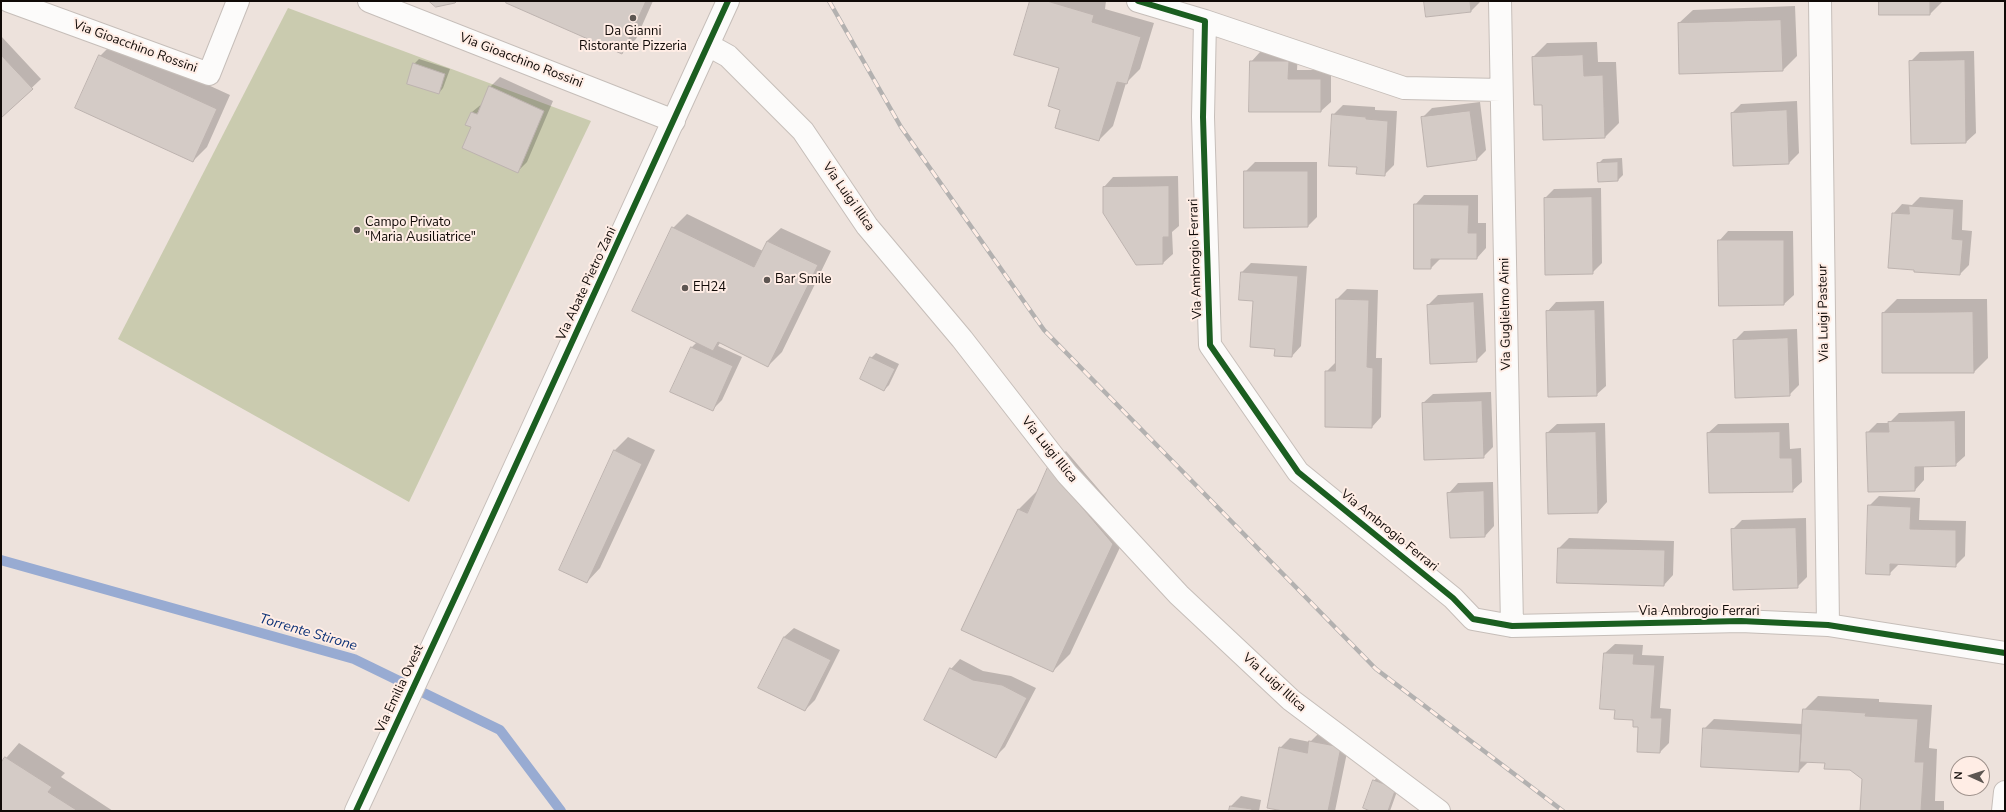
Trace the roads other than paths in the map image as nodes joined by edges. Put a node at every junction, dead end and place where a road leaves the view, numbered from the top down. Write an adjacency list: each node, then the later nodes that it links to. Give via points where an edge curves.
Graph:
1 (9, 1): 2 (street, Via Gioacchino Rossini, via 209,74)
2 (238, 1)
3 (369, 1): 11 (street, Via Gioacchino Rossini)
4 (728, 1): 9 (street, Via Abate Pietro Zani)
5 (1138, 1): 8 (street)
6 (1500, 1): 10 (street, Via Guglielmo Aimi)
7 (1820, 1): 13 (street, Via Luigi Pasteur)
8 (1206, 21): 10 (street, via 1404,88); 14 (street, Via Ambrogio Ferrari, via 1203,117 1210,345 1298,472 1453,598 1473,619)
9 (708, 45): 11 (street, Via Abate Pietro Zani); 18 (street, Via Luigi Illica, via 728,56 803,131 867,226 962,339 1067,474 1179,595 1291,700)
10 (1501, 90): 14 (street, Via Guglielmo Aimi)
11 (674, 121): 12 (street, Via Abate Pietro Zani)
12 (465, 576): 17 (street, Via Emilia Ovest)
13 (1828, 625): 14 (street, Via Ambrogio Ferrari, via 1741,621); 15 (street, Via Ambrogio Ferrari)
14 (1512, 626)
15 (2005, 653)
16 (2005, 792): 19 (street)
17 (356, 811)
18 (1439, 811)
19 (2003, 811)

